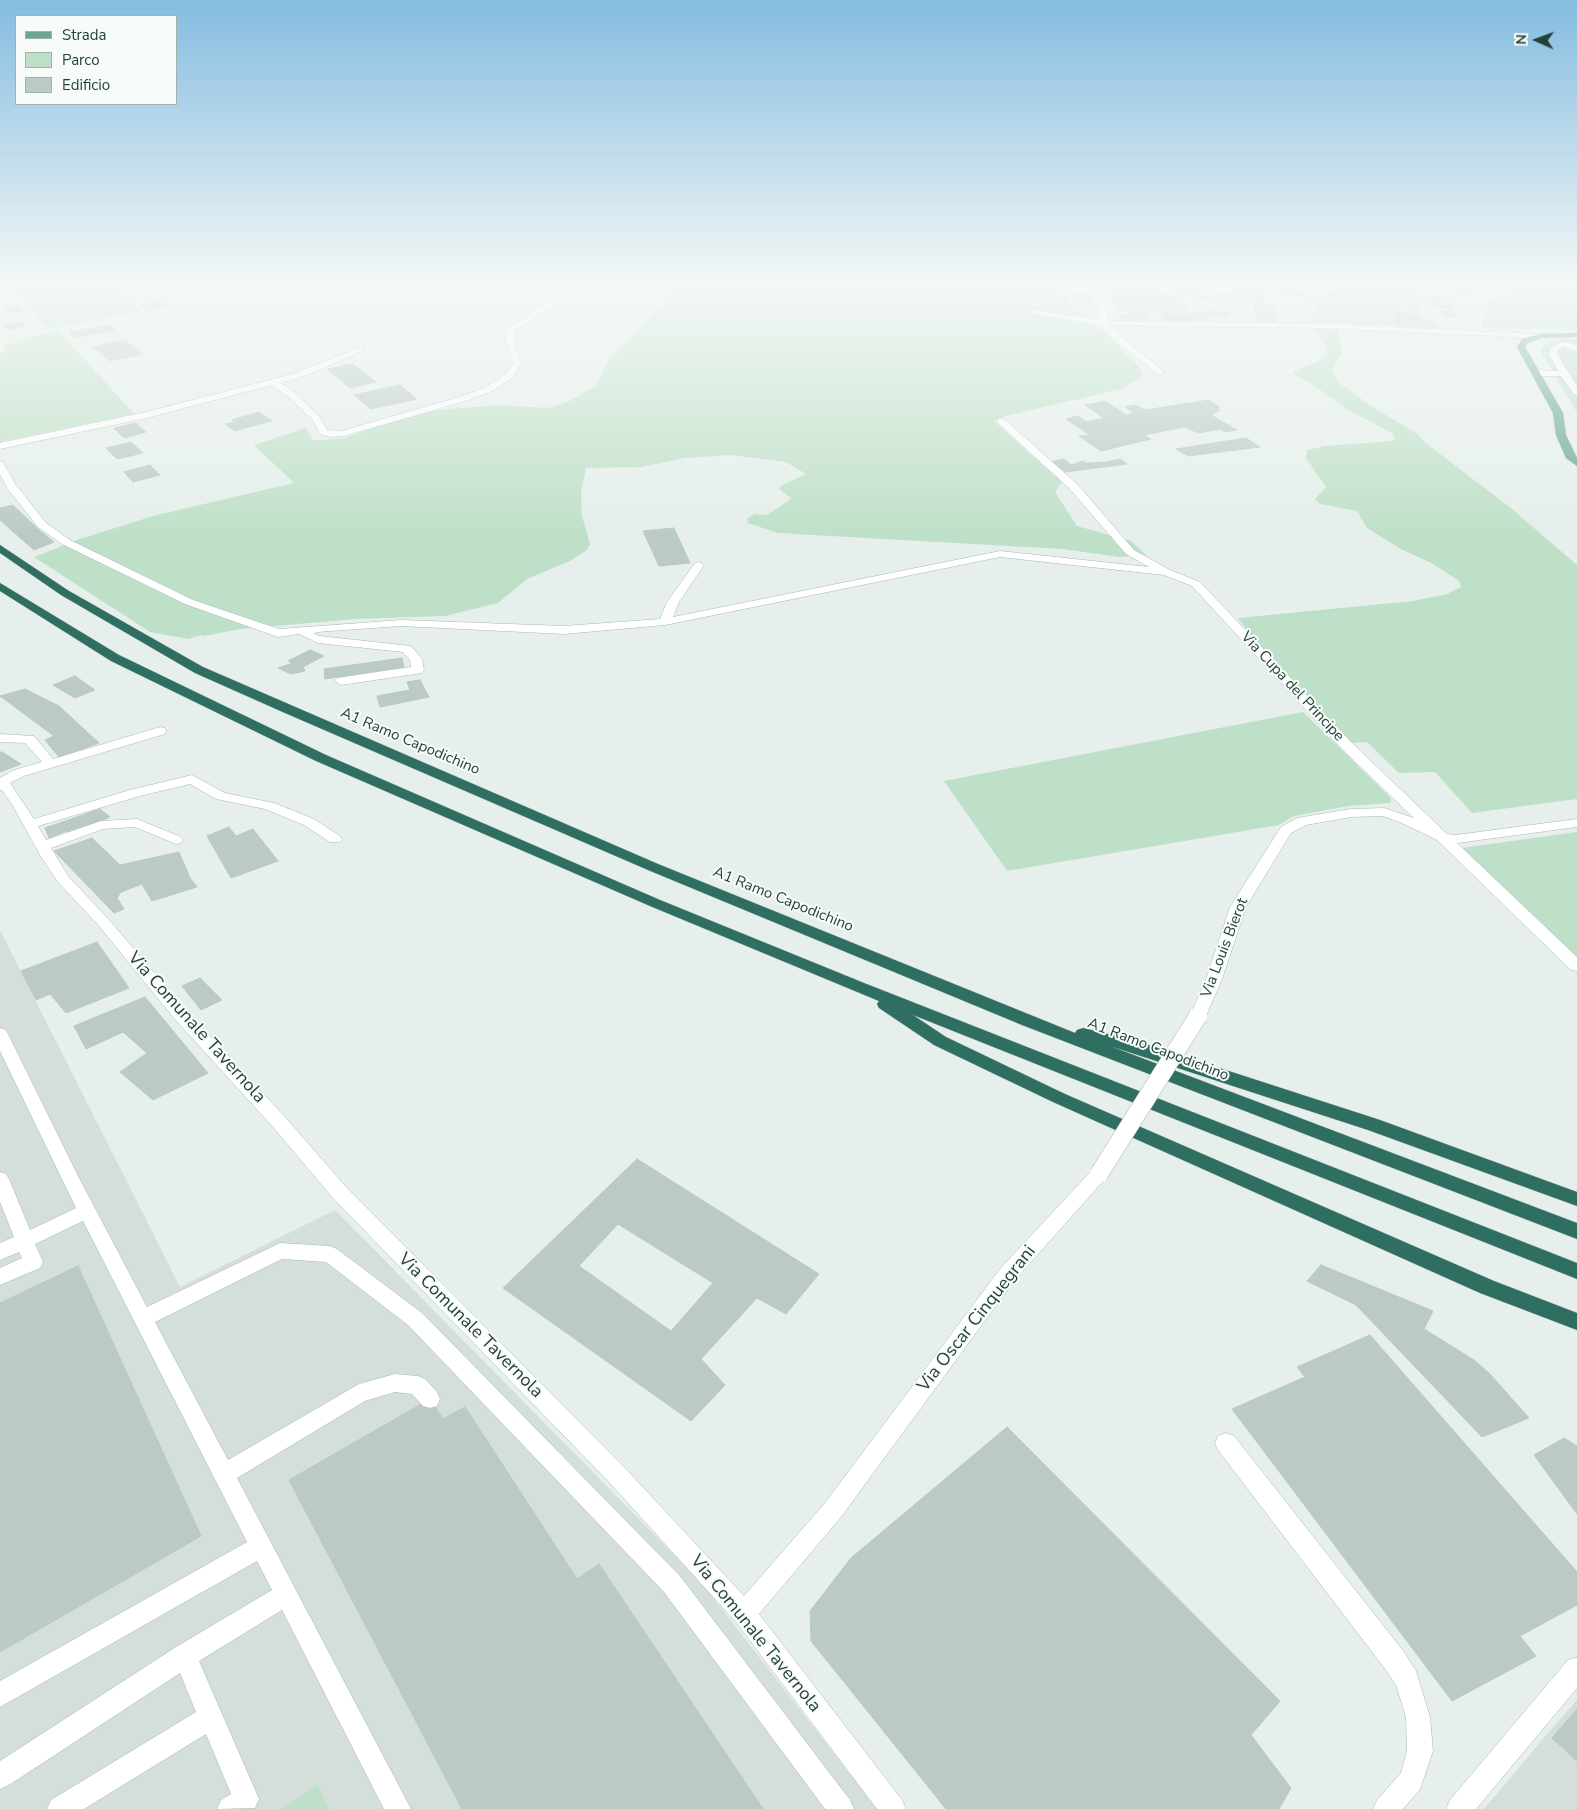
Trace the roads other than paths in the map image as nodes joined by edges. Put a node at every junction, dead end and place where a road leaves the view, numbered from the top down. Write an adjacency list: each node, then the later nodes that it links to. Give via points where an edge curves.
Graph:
1 (314, 368): 9 (street)
2 (514, 368): 9 (street, via 509,376 489,389 466,398 341,434 323,432 316,418)
3 (1154, 368): 6 (street)
4 (1533, 368): 7 (main road)
5 (1561, 368): 8 (street)
6 (1160, 373)
7 (1535, 373): 8 (street); 13 (main road, via 1558,413 1561,435 1571,458)
8 (1564, 374): 10 (street)
9 (274, 382): 12 (street, via 147,415)
10 (1577, 392)
11 (1001, 421): 17 (street, Via Cupa del Principe, via 1073,486 1130,552)
12 (0, 446)
13 (1577, 463)
14 (0, 464): 20 (street, via 11,486 42,525 66,542 189,602 278,633)
15 (0, 548): 35 (highway, A1 Ramo Capodichino, via 65,593 199,670 653,867)
16 (699, 565): 19 (street, via 673,602)
17 (1166, 572): 19 (street, via 1000,554); 28 (street, Via Cupa del Principe, via 1196,584 1347,746)
18 (0, 586): 33 (highway, via 116,658 321,758)
19 (665, 622): 20 (street, via 564,630 401,623)
20 (309, 632): 21 (street, via 318,639 407,649 416,659 418,670)
21 (341, 681)
22 (160, 731): 24 (street, Via Comunale Tavernola)
23 (0, 738): 24 (street, via 29,739)
24 (52, 764): 25 (street, Via Comunale Tavernola, via 19,773)
25 (0, 784): 27 (street, Via Comunale Tavernola, via 6,786)
26 (1577, 823): 28 (street, Via Louis Bierot, via 1456,839)
27 (31, 824): 29 (street, via 192,779 221,796 269,806 309,822); 31 (street, Via Comunale Tavernola)
28 (1442, 837): 32 (street, Via Cupa del Principe); 34 (street, Via Louis Bierot, via 1384,812 1351,813 1302,821 1286,830 1238,907)
29 (335, 839)
30 (176, 840): 31 (street, via 137,823 101,825)
31 (44, 846): 52 (street, Via Comunale Tavernola, via 63,879 339,1192 617,1475)
32 (1577, 966)
33 (858, 987): 43 (highway); 46 (highway, via 940,1041 1059,1098 1487,1287)
34 (1198, 1016): 52 (street, Via Oscar Cinquegrani, bridge, via 1099,1174 1006,1275 833,1510)
35 (1028, 1021): 38 (highway, via 1136,1047 1374,1125); 40 (highway, A1 Ramo Capodichino)
36 (0, 1034): 39 (street)
37 (0, 1179): 41 (street)
38 (1577, 1199)
39 (87, 1211): 41 (street); 45 (street)
40 (1577, 1231)
41 (25, 1240): 42 (street); 44 (street, via 33,1262)
42 (0, 1252)
43 (1577, 1271)
44 (0, 1277)
45 (143, 1319): 49 (street); 61 (street, via 280,1251 330,1254 415,1319 672,1584)
46 (1577, 1322)
47 (430, 1399): 49 (street, via 418,1385 394,1383 359,1393)
48 (1226, 1443): 63 (street, via 1407,1680 1418,1718 1420,1751 1411,1780)
49 (224, 1474): 50 (street)
50 (261, 1546): 51 (street); 55 (street)
51 (286, 1594): 53 (street); 60 (street)
52 (744, 1614): 62 (street, Via Comunale Tavernola)
53 (185, 1656): 56 (street); 57 (street)
54 (1577, 1669): 64 (street)
55 (0, 1694)
56 (211, 1716): 58 (street); 59 (street, via 246,1799)
57 (0, 1776)
58 (60, 1809)
59 (230, 1809)
60 (398, 1809)
61 (841, 1809)
62 (893, 1809)
63 (1386, 1809)
64 (1459, 1809)

